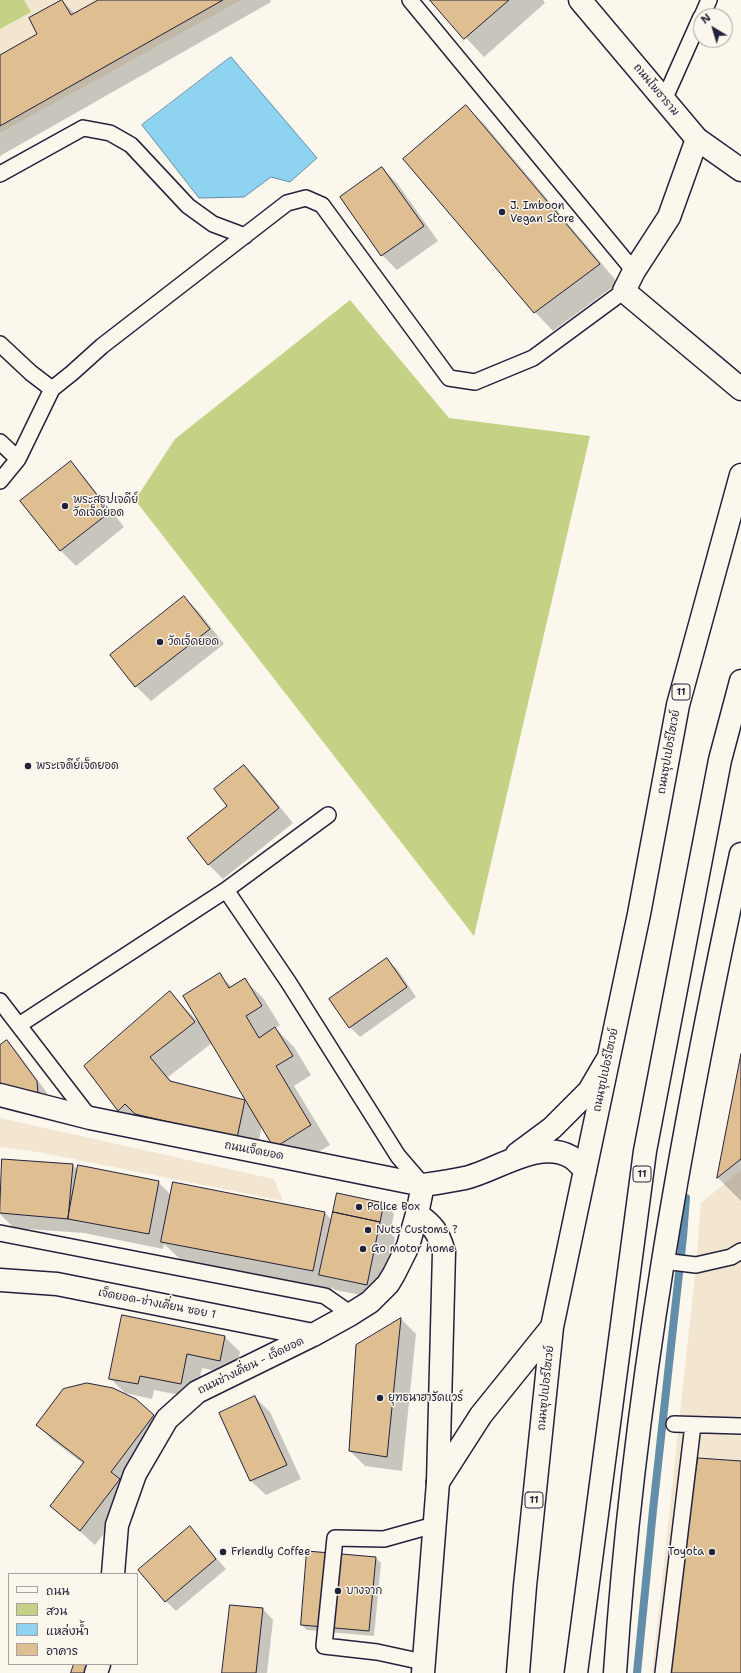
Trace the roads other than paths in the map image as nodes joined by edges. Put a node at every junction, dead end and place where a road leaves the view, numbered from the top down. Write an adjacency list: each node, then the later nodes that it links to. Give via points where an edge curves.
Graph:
1 (410, 0): 9 (lane)
2 (580, 0): 4 (main road, ถนนโพธาราม)
3 (693, 35): 4 (lane)
4 (664, 100): 5 (main road, ถนนโพธาราม)
5 (697, 139): 6 (main road, ถนนโพธาราม); 9 (main road, via 669,217)
6 (741, 170)
7 (0, 174): 8 (lane, via 83,128 110,133 131,145 188,206 213,224)
8 (245, 236): 10 (lane, via 287,203 306,198 322,205 449,378 475,382 532,358); 12 (lane, via 102,346)
9 (634, 271): 10 (main road)
10 (624, 291): 13 (main road)
11 (0, 344): 12 (lane)
12 (52, 389): 15 (lane)
13 (741, 389)
14 (0, 442): 15 (lane)
15 (18, 459): 17 (lane)
16 (741, 475): 24 (main road, ถนนซุปเปอร์ไฮเวย์ / 11, via 678,705)
17 (0, 482)
18 (741, 681): 46 (main road, 11, via 720,760 645,1151)
19 (328, 815): 21 (lane)
20 (741, 854): 33 (main road, via 693,1089)
21 (226, 890): 23 (lane); 29 (lane, via 398,1156)
22 (0, 1001): 23 (lane)
23 (19, 1026): 26 (lane)
24 (609, 1058): 27 (main road, ถนนเจ็ดยอด, via 589,1091 552,1128); 28 (main road, ถนนซุปเปอร์ไฮเวย์ / 11)
25 (0, 1095): 26 (main road, ถนนเจ็ดยอด)
26 (90, 1118): 29 (main road, ถนนเจ็ดยอด)
27 (506, 1162): 28 (main road, ถนนเจ็ดยอด, via 542,1152 557,1153 572,1157); 29 (main road, ถนนเจ็ดยอด, via 466,1178)
28 (584, 1170): 36 (main road, ถนนซุปเปอร์ไฮเวย์ / 11)
29 (422, 1185): 30 (main road, ถนนช่างเคี่ยน - เจ็ดยอด)
30 (417, 1214): 35 (main road, ถนนช่างเคี่ยน - เจ็ดยอด, via 398,1269 388,1284 370,1302); 41 (main road, via 431,1224 444,1252)
31 (0, 1233): 35 (lane, via 325,1296)
32 (741, 1251): 33 (lane, via 731,1257 691,1265)
33 (668, 1262): 47 (main road, via 640,1423)
34 (0, 1280): 37 (main road, เจ็ดยอด-ช่างเคี่ยน ซอย 1, via 57,1284)
35 (351, 1314): 37 (main road, ถนนช่างเคี่ยน - เจ็ดยอด)
36 (552, 1327): 41 (main road, via 481,1415); 45 (main road, ถนนซุปเปอร์ไฮเวย์ / 11)
37 (313, 1335): 43 (main road, ถนนช่างเคี่ยน - เจ็ดยอด, via 197,1392 166,1418 134,1474 117,1525)
38 (674, 1424): 39 (lane)
39 (693, 1425): 40 (lane); 48 (lane)
40 (741, 1426)
41 (438, 1482): 42 (main road)
42 (434, 1525): 44 (main road); 44 (lane, via 384,1539 335,1538 324,1646 377,1652)
43 (113, 1573)
44 (423, 1667)
45 (518, 1673)
46 (576, 1673)
47 (615, 1673)
48 (663, 1673)

